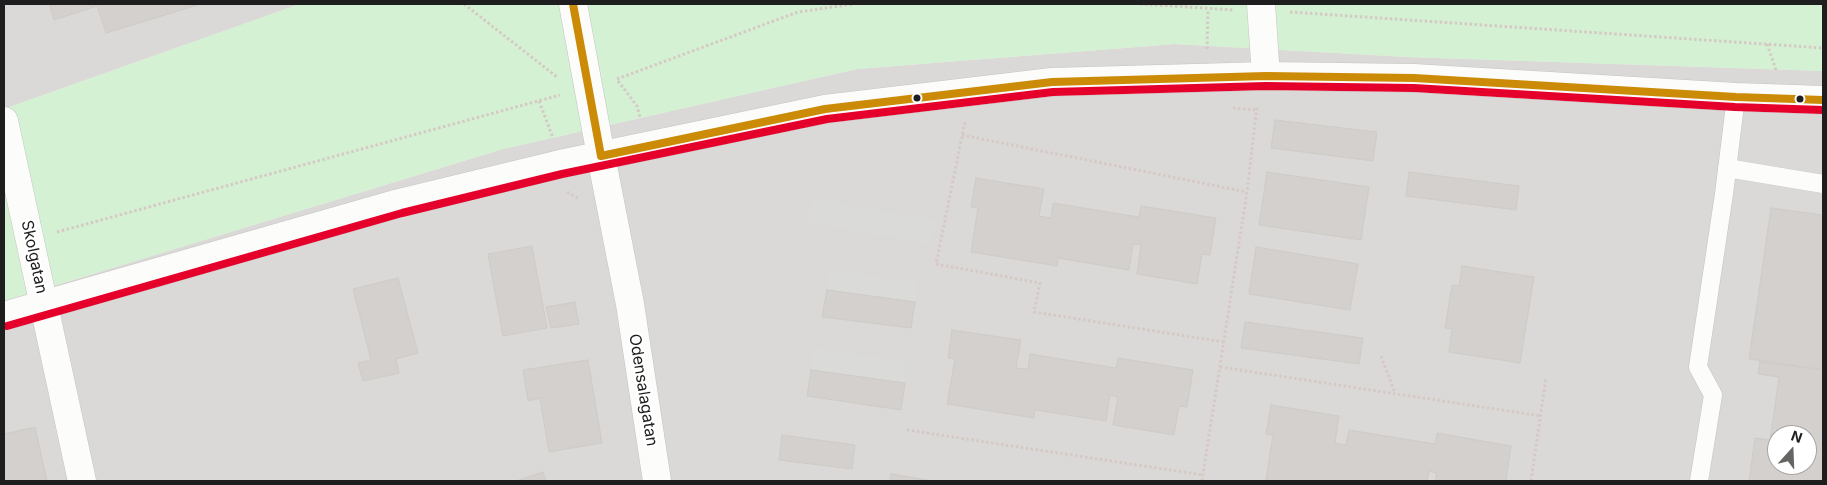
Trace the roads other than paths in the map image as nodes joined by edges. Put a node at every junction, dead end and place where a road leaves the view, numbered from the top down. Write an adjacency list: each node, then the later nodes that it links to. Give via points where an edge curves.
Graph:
1 (573, 4): 7 (street, Odensalagatan, via 582,90)
2 (1261, 7): 3 (street)
3 (1266, 76): 4 (street, via 1414,78); 7 (street, via 1052,82 825,109)
4 (1736, 97): 5 (street); 8 (lane)
5 (1823, 100)
6 (4, 121): 10 (street, Skolgatan)
7 (600, 156): 10 (street, via 399,203); 13 (street, Odensalagatan, via 630,304)
8 (1727, 168): 9 (lane); 14 (lane, via 1698,367 1713,395)
9 (1823, 184)
10 (45, 304): 11 (street); 12 (street, Skolgatan)
11 (4, 316)
12 (82, 481)
13 (657, 481)
14 (1699, 481)

